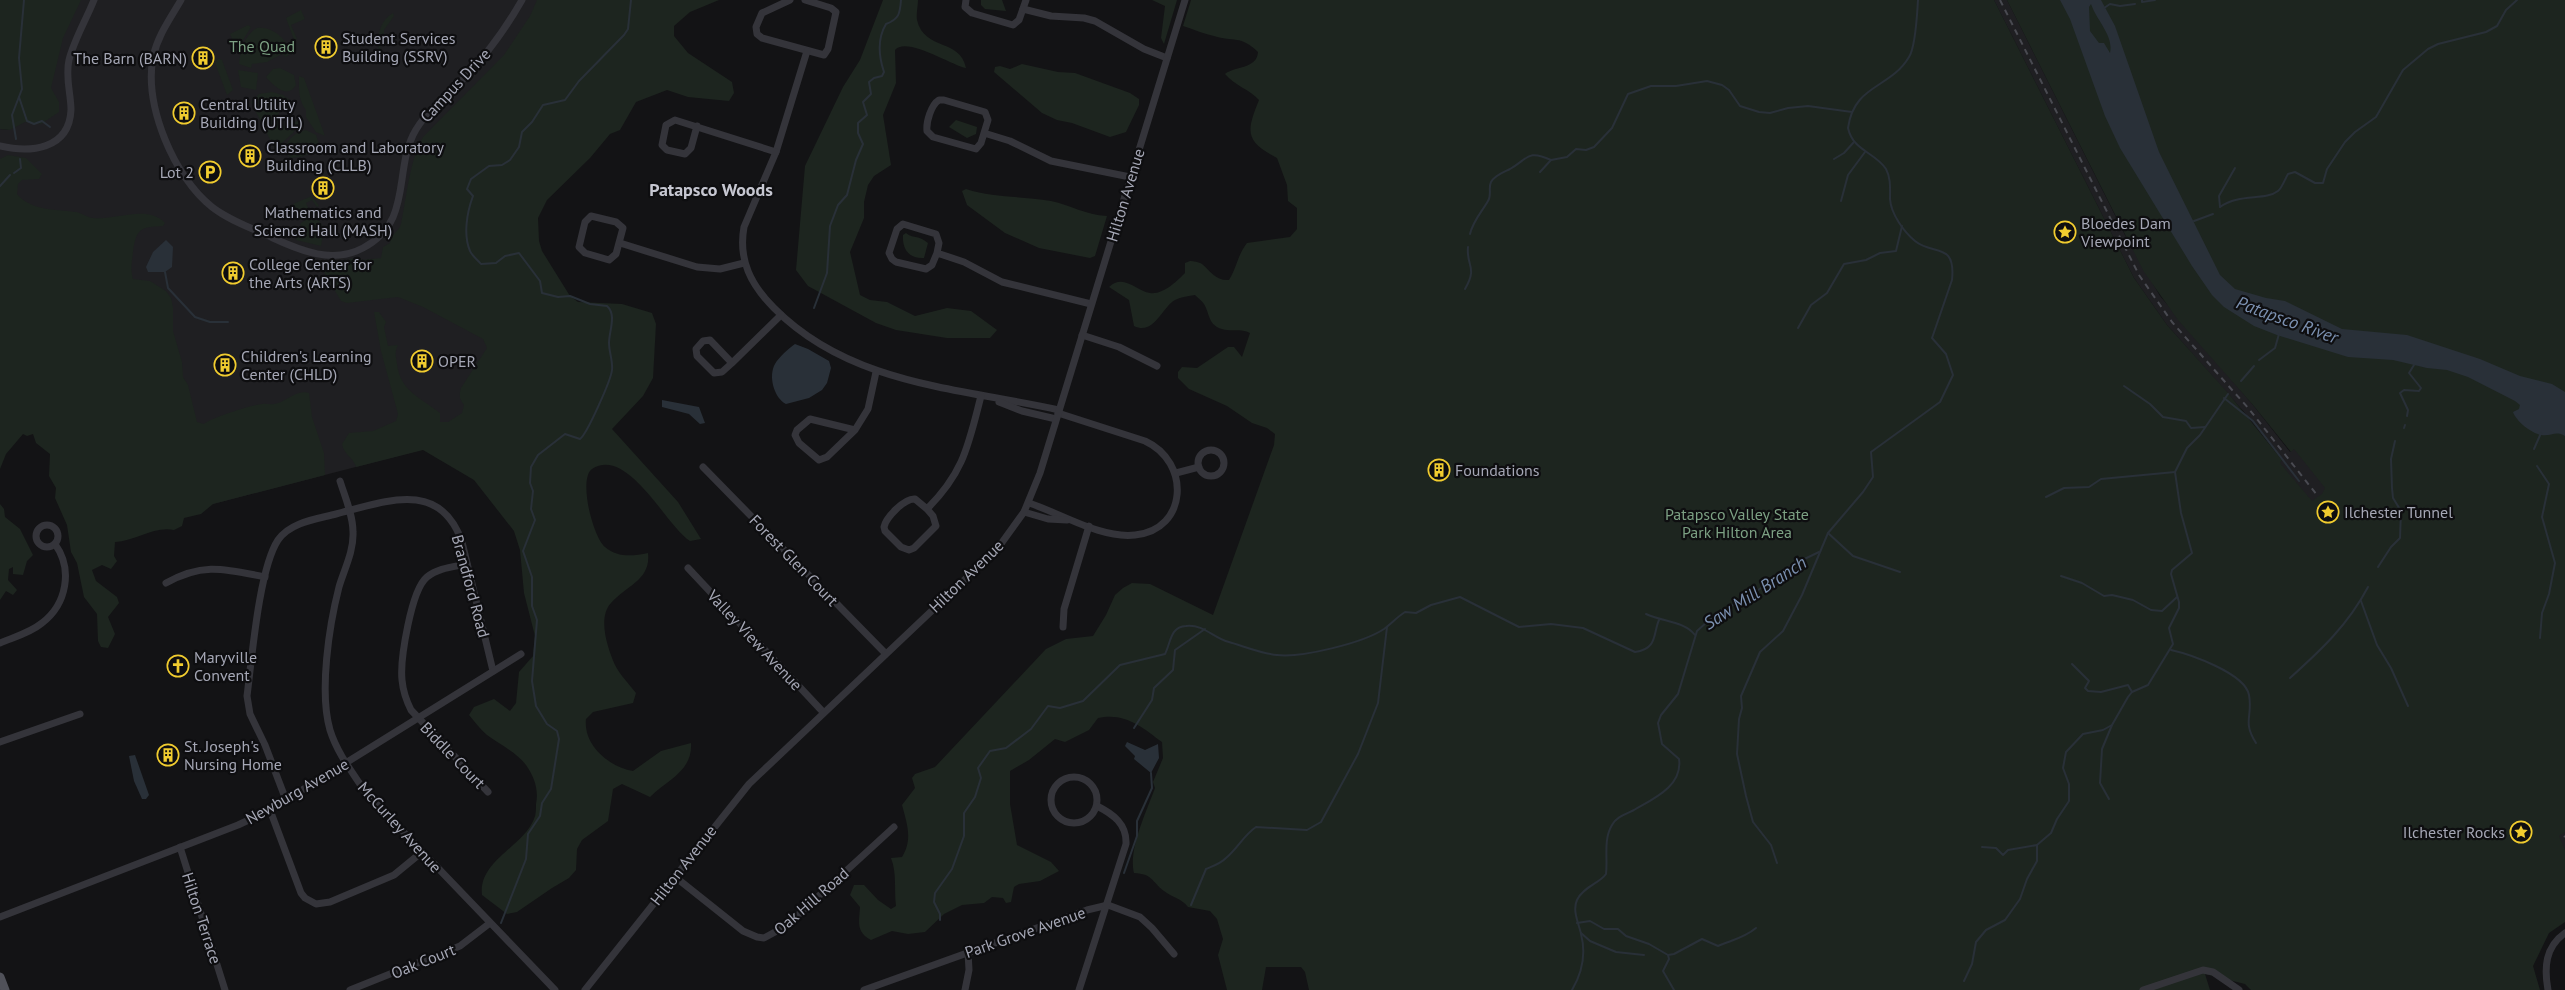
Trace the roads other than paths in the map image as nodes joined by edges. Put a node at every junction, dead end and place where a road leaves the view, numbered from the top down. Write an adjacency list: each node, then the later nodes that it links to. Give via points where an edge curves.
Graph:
1 (94, 0): 14 (street, via 68,61 71,108 64,131 39,149)
2 (181, 0): 3 (street, Campus Drive, via 161,33 152,70 160,123 176,163 197,194 229,218 294,247 322,255 356,251 374,241 387,226 401,196 409,147 416,128 481,60)
3 (522, 0)
4 (790, 0): 10 (street, via 762,12 756,30 762,38)
5 (805, 0): 10 (street, via 831,8 837,14 826,53 819,55)
6 (966, 0): 9 (street, via 967,11 1009,25 1016,23)
7 (1026, 0): 9 (street)
8 (1185, 0): 11 (street, Hilton Avenue)
9 (1023, 9): 11 (street, via 1043,15 1095,21 1144,49)
10 (807, 51): 15 (street)
11 (1167, 58): 16 (street, Hilton Avenue)
12 (697, 126): 12 (street, via 685,154 667,150 662,145 666,125 671,121); 15 (street)
13 (984, 133): 13 (street, via 976,149 933,137 926,127 933,106 944,100 985,112 988,120); 16 (street, via 1010,141 1051,161)
14 (0, 146)
15 (776, 152): 19 (street, via 746,220 742,239)
16 (1130, 177): 20 (street, Hilton Avenue)
17 (620, 243): 17 (street, via 621,225 596,216 587,218 579,242 581,251 610,260); 19 (street, via 697,267 720,269)
18 (937, 253): 18 (street, via 929,268 922,269 896,262 889,253 897,229 903,224 936,234 939,243); 20 (street, via 964,262 1002,282)
19 (744, 262): 21 (street, via 756,289)
20 (1092, 304): 22 (street, Hilton Avenue)
21 (781, 315): 23 (street); 25 (street, via 829,350)
22 (1082, 335): 24 (street, via 1119,347); 27 (street, Hilton Avenue)
23 (732, 363): 23 (street, via 722,372 714,373 697,356 696,349 703,341 710,340)
24 (1157, 366)
25 (876, 372): 26 (street); 28 (street, via 868,410)
26 (981, 396): 27 (street, via 1022,411); 34 (street, via 960,468 946,490)
27 (1057, 414): 31 (street, via 1151,443 1164,454); 33 (street, Hilton Avenue)
28 (855, 430): 28 (street, via 810,419 795,435 799,443 819,460 827,457)
29 (703, 467): 46 (street, Forest Glen Court)
30 (1199, 467): 31 (street)
31 (1176, 473): 38 (street, via 1178,492 1175,504 1156,528 1127,535)
32 (340, 481): 35 (street, McCurley Avenue)
33 (1029, 503): 36 (street, Hilton Avenue); 37 (street)
34 (926, 509): 34 (street, via 915,499 908,500 887,519 885,531 901,547 914,548 936,526 934,516)
35 (350, 511): 40 (street, Brandford Road, via 402,498 431,504 454,526); 42 (street, Brandford Road, via 286,531 274,546); 53 (street, McCurley Avenue, via 353,542 335,605 325,703 330,732)
36 (1024, 512): 37 (street, via 1048,519); 46 (street, Hilton Avenue, via 988,559)
37 (1070, 520): 38 (street)
38 (1089, 526): 44 (street, via 1064,609)
39 (55, 544): 45 (street, via 61,552 66,572 58,605 42,623)
40 (467, 564): 48 (street, Brandford Road); 51 (street, Biddle Court, via 433,573 416,594 402,678 406,701)
41 (688, 568): 49 (street, Valley View Avenue)
42 (265, 577): 43 (street, via 209,568 192,570); 55 (street, Brandford Road, via 247,706 266,745)
43 (166, 583)
44 (1063, 627)
45 (0, 643)
46 (885, 653): 49 (street, Hilton Avenue)
47 (521, 654): 48 (street, Newburg Avenue)
48 (493, 672): 51 (street, Newburg Avenue)
49 (823, 712): 61 (street, Hilton Avenue, via 738,796)
50 (80, 714): 52 (street)
51 (417, 718): 53 (street, Newburg Avenue); 54 (street, Biddle Court)
52 (0, 742)
53 (346, 763): 55 (street, Newburg Avenue); 60 (street, McCurley Avenue, via 366,793)
54 (488, 792)
55 (286, 800): 57 (street, Newburg Avenue)
56 (1097, 806): 56 (street, via 1096,791 1081,778 1066,778 1052,792 1054,811 1069,823 1085,821); 62 (street, via 1120,822 1126,839)
57 (270, 810): 59 (street, Newburg Avenue); 60 (street, via 301,893 316,904 330,902 385,880)
58 (894, 827): 61 (street, Oak Hill Road, via 786,926 764,938 743,931)
59 (180, 847): 63 (street, Newburg Avenue); 71 (street, Hilton Terrace)
60 (422, 852): 64 (street, McCurley Avenue)
61 (674, 876): 74 (street, Hilton Avenue)
62 (1108, 905): 66 (street, Park Grove Avenue); 67 (street, Park Grove Avenue, via 1146,922); 77 (street)
63 (0, 917)
64 (490, 923): 72 (street, Oak Court, via 460,946); 73 (street, McCurley Avenue)
65 (2565, 932): 80 (street, via 2550,949 2546,960)
66 (968, 952): 69 (street, Park Grove Avenue); 76 (street)
67 (1174, 954)
68 (0, 977): 70 (main road)
69 (876, 988): 75 (street, Park Grove Avenue)
70 (5, 990)
71 (225, 990)
72 (350, 990)
73 (555, 990)
74 (585, 990)
75 (864, 990)
76 (965, 990)
77 (1079, 990)
78 (2143, 990): 79 (street, via 2203,970 2213,972)
79 (2239, 990)
80 (2548, 990)

